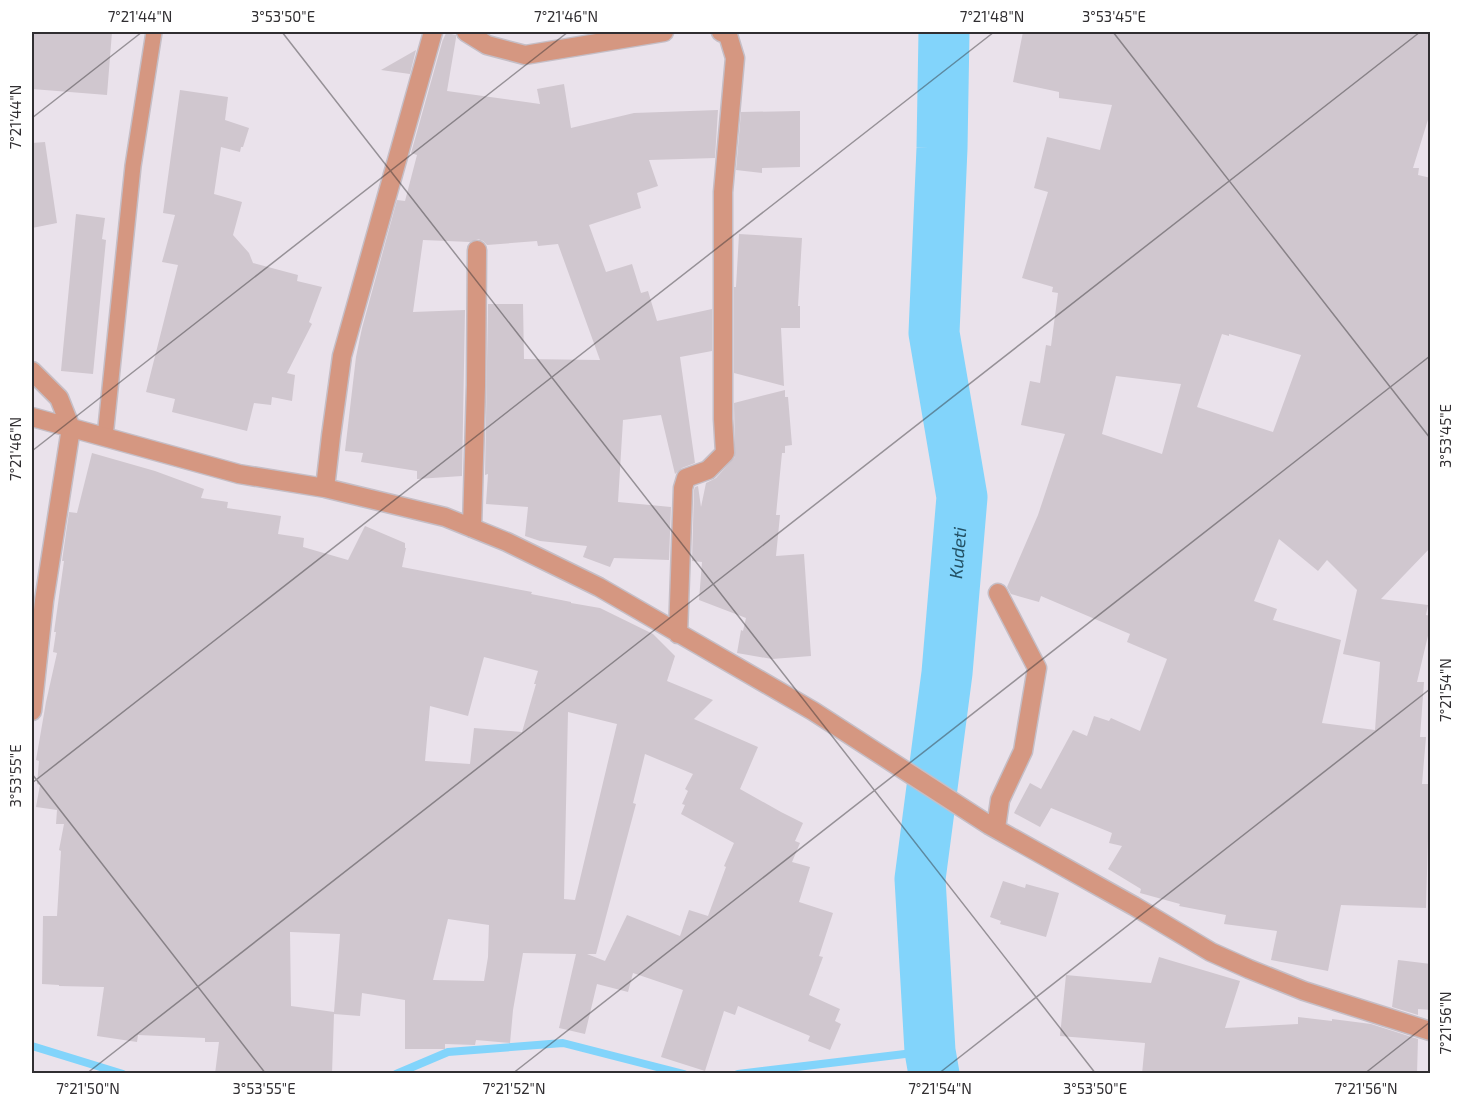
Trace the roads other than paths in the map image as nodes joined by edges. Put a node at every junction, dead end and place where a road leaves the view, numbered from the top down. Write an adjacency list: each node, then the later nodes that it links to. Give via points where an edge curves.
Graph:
1 (154, 32): 10 (lane, via 133,166)
2 (433, 32): 11 (street, via 342,356)
3 (466, 32): 4 (street, via 487,45 525,55)
4 (664, 32)
5 (721, 32): 14 (street, via 728,35 735,58 723,192 726,453 708,470 686,478 683,488)
6 (477, 250): 12 (street)
7 (32, 371): 9 (street, via 59,398)
8 (32, 417): 9 (street)
9 (71, 428): 10 (street); 15 (street, via 44,601)
10 (105, 437): 11 (street, via 239,474)
11 (325, 488): 12 (street, via 445,517)
12 (472, 528): 14 (street, via 599,587)
13 (998, 593): 16 (street, via 1036,668 1023,751)
14 (678, 634): 16 (street, via 813,711)
15 (32, 711)
16 (992, 826): 17 (street, via 1211,952 1304,991)
17 (1431, 1030)

